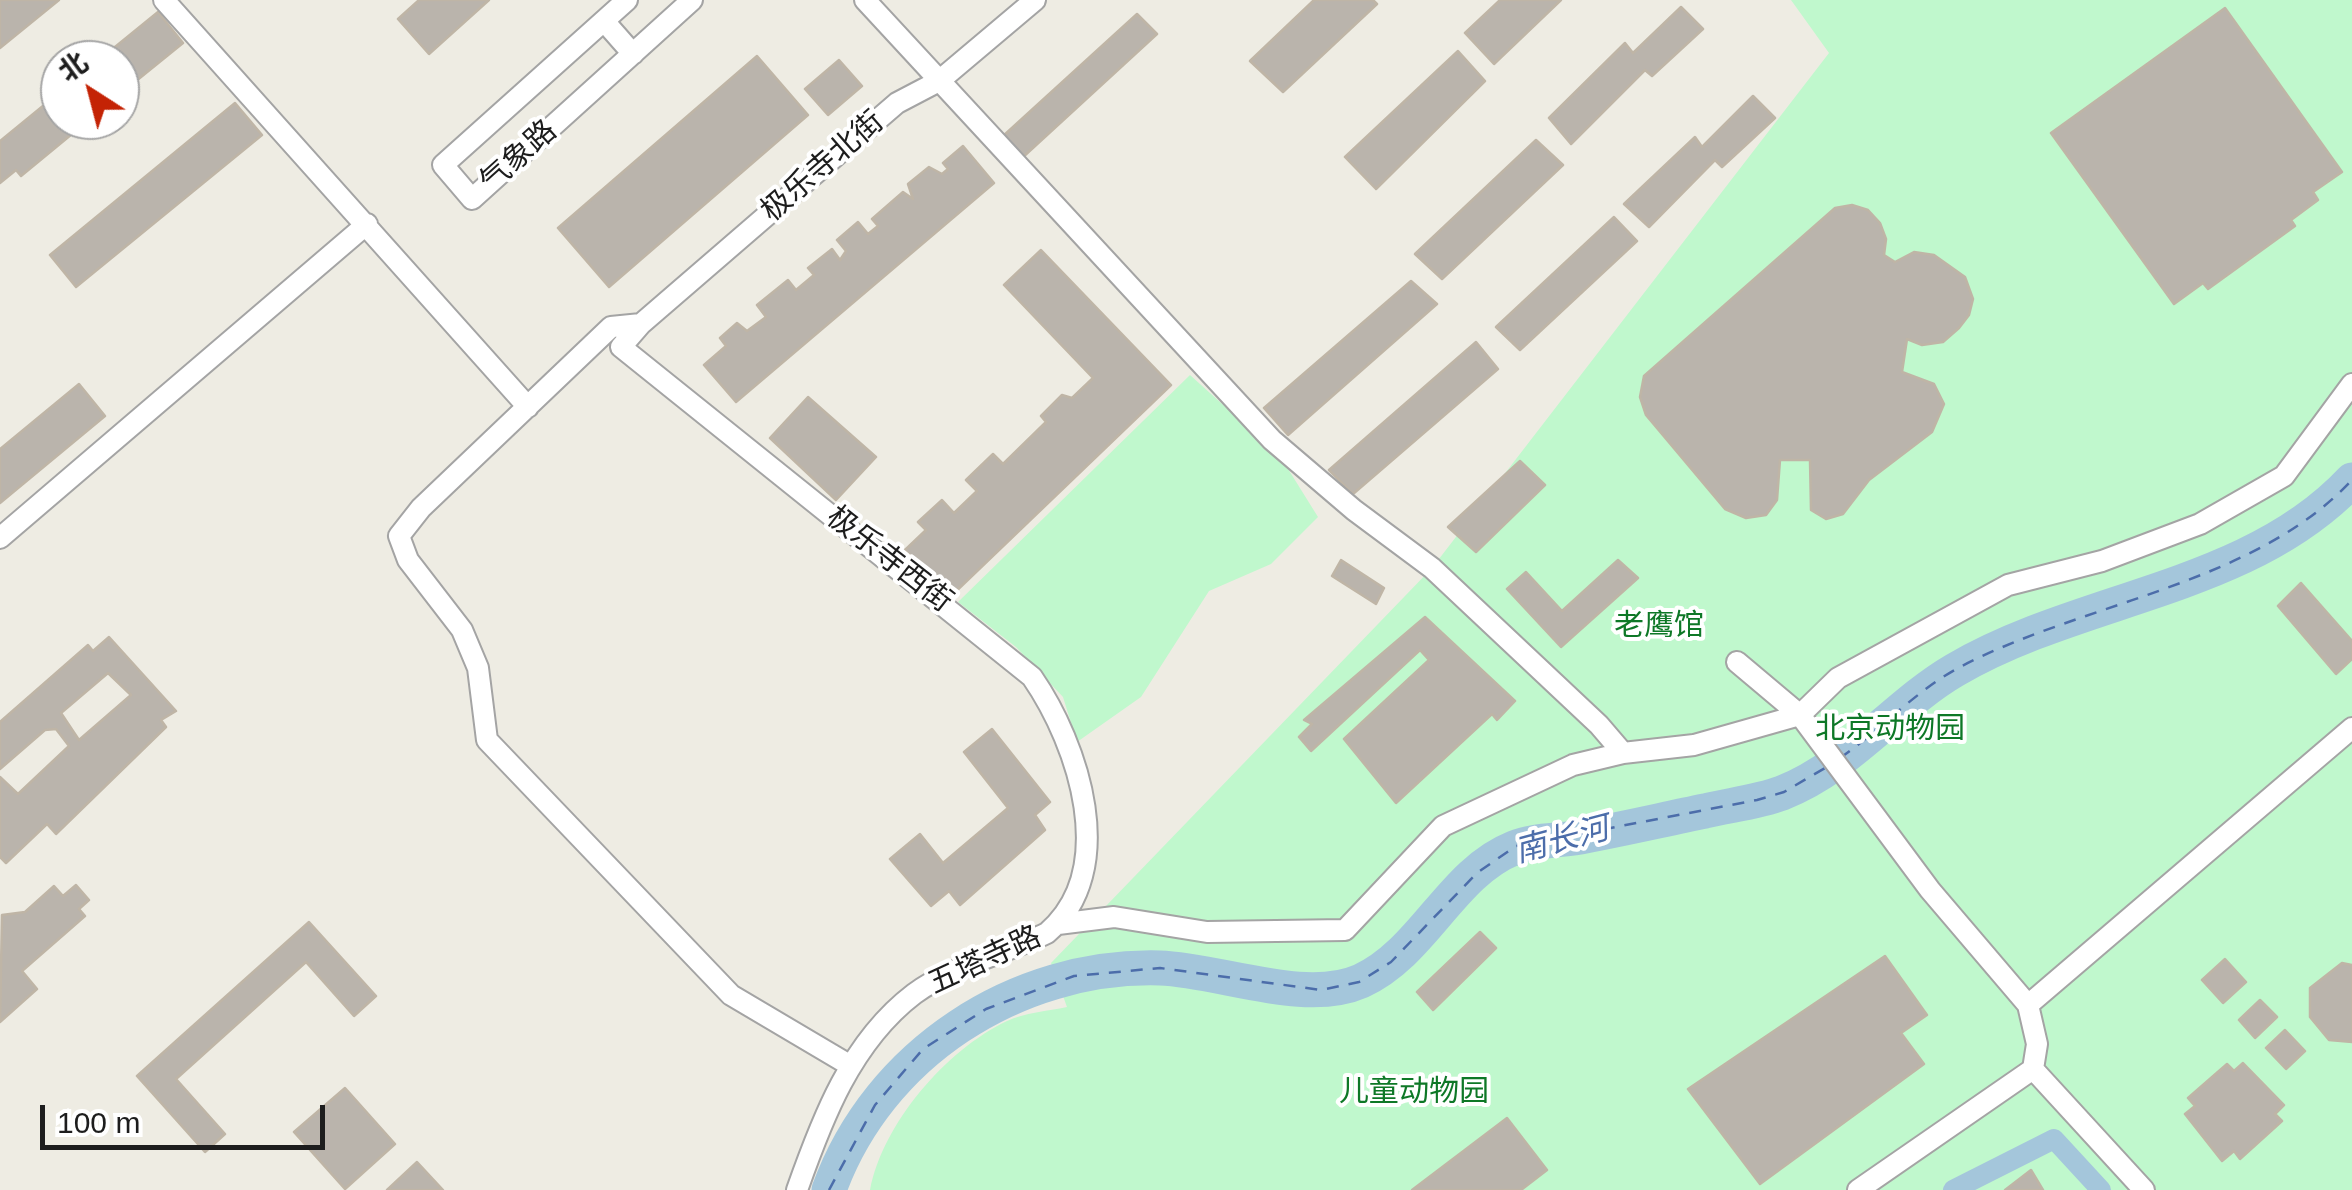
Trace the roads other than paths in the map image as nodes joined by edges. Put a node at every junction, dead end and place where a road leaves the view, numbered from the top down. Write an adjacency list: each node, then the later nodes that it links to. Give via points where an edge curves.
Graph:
1 (164, 0): 9 (street)
2 (628, 0): 6 (street, 气象路)
3 (692, 0): 7 (street, 气象路)
4 (865, 0): 8 (street)
5 (1035, 0): 8 (street, 极乐寺北街)
6 (604, 21): 7 (street); 7 (street, 气象路, via 443,165 472,199)
7 (633, 54)
8 (939, 80): 10 (street, 极乐寺北街, via 897,103); 18 (street, via 1272,440 1432,568)
9 (367, 224): 13 (street); 14 (street)
10 (641, 324): 11 (street, 极乐寺北街); 13 (street, via 611,327)
11 (621, 347): 19 (street, 极乐寺西街, via 1032,677 1072,755)
12 (2352, 384): 16 (street, via 2284,476 2200,524 2102,561 2008,585 1838,678)
13 (528, 407): 22 (street, via 399,536 408,560 468,643 478,668 487,740 731,995)
14 (0, 538)
15 (1738, 662): 16 (street)
16 (1800, 715): 18 (street, via 1694,746); 21 (street)
17 (2352, 728): 21 (street)
18 (1623, 754): 20 (street, via 1573,765 1443,826 1345,930 1208,932 1114,917)
19 (1088, 823): 20 (street, 五塔寺路, via 1081,875)
20 (1058, 924): 22 (street, 五塔寺路, via 914,994)
21 (2028, 1005): 23 (street, via 2037,1044)
22 (851, 1066): 24 (street, 五塔寺路)
23 (2033, 1069): 25 (street); 26 (street)
24 (797, 1190)
25 (1858, 1190)
26 (2144, 1190)

